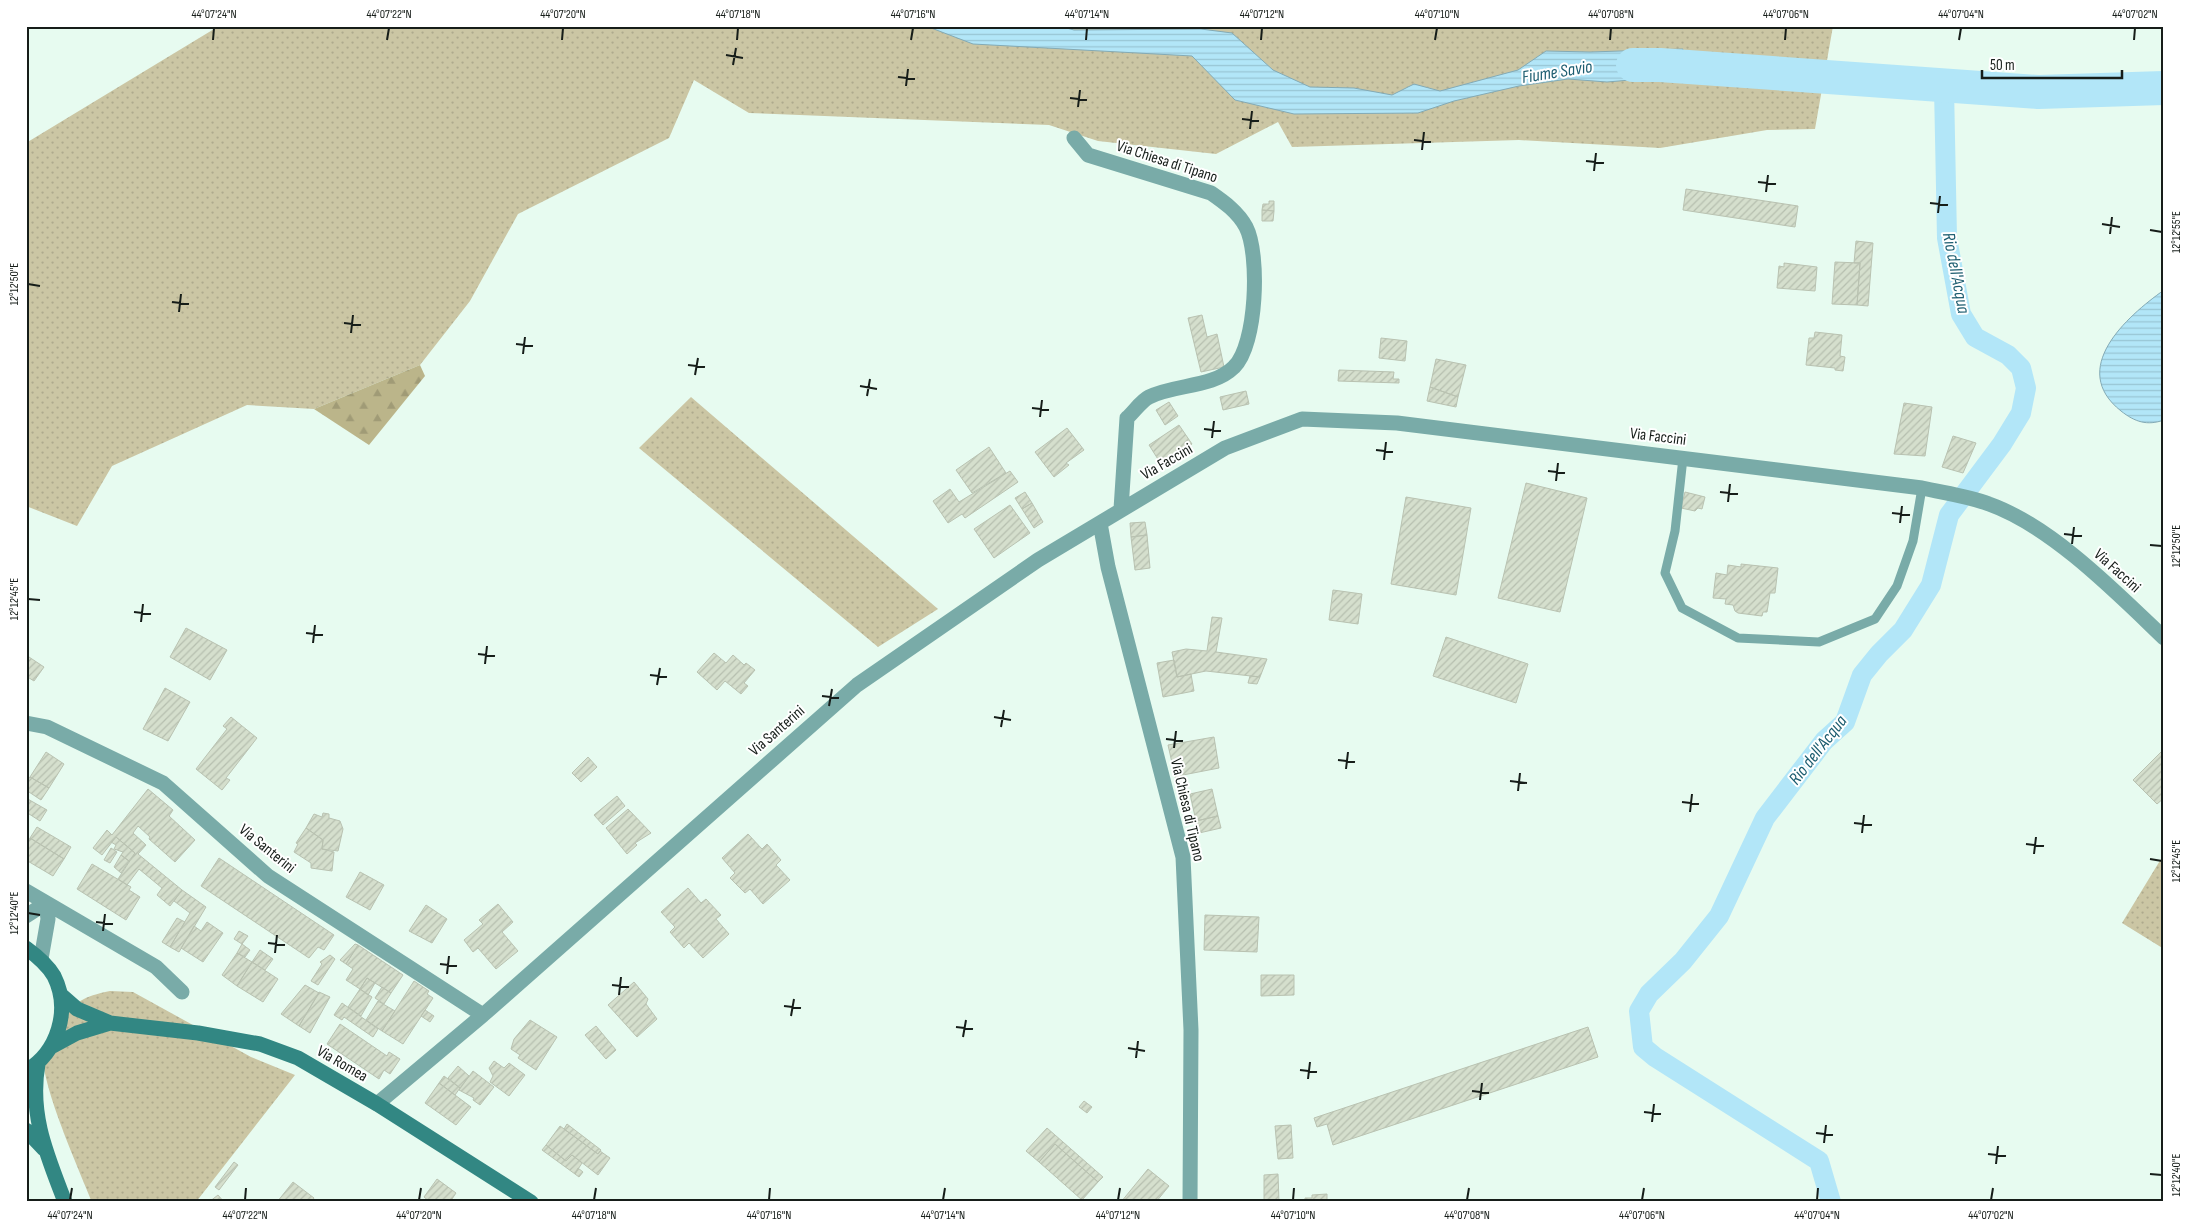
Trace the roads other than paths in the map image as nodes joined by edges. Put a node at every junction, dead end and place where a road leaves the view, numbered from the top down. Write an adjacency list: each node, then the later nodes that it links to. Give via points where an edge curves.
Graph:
1 (1074, 138): 4 (street, Via Chiesa di Tipano, via 1088,155 1211,193 1238,216 1246,228 1253,253 1254,298 1245,351 1234,368 1214,378 1168,389 1147,398 1127,418)
2 (1683, 458): 3 (street, Via Faccini); 3 (lane, via 1675,531 1665,573 1682,608 1738,638 1819,642 1875,619 1897,586 1913,541); 4 (street, Via Faccini, via 1398,423 1302,419 1225,448)
3 (1922, 488): 6 (street, Via Faccini, via 1989,504 2022,519 2096,574)
4 (1121, 509): 5 (street, Via Santerini)
5 (1100, 523): 15 (street, Via Santerini, via 1038,560 856,685); 24 (street, Via Chiesa di Tipano, via 1108,568 1183,857 1191,1030)
6 (2164, 638)
7 (26, 723): 15 (street, Via Santerini, via 47,727 163,782 268,876)
8 (26, 891): 9 (street)
9 (46, 902): 10 (street); 12 (street, via 48,919); 13 (street, via 156,967)
10 (26, 916)
11 (26, 948): 12 (main road, Via Romea)
12 (41, 959): 14 (main road, Via Romea, via 54,975)
13 (182, 992)
14 (61, 995): 16 (main road, Via Romea, via 77,1009); 17 (main road, Via Romea, via 61,1021)
15 (482, 1015): 19 (street, Via Santerini)
16 (110, 1023): 17 (main road, Via Romea, via 77,1033); 19 (main road, Via Romea, via 260,1044 298,1058)
17 (53, 1046): 18 (main road, Via Romea)
18 (32, 1068): 21 (main road)
19 (377, 1104): 23 (main road, Via Romea)
20 (26, 1130): 21 (main road)
21 (45, 1150): 22 (main road)
22 (65, 1202)
23 (531, 1202)
24 (1190, 1202)

